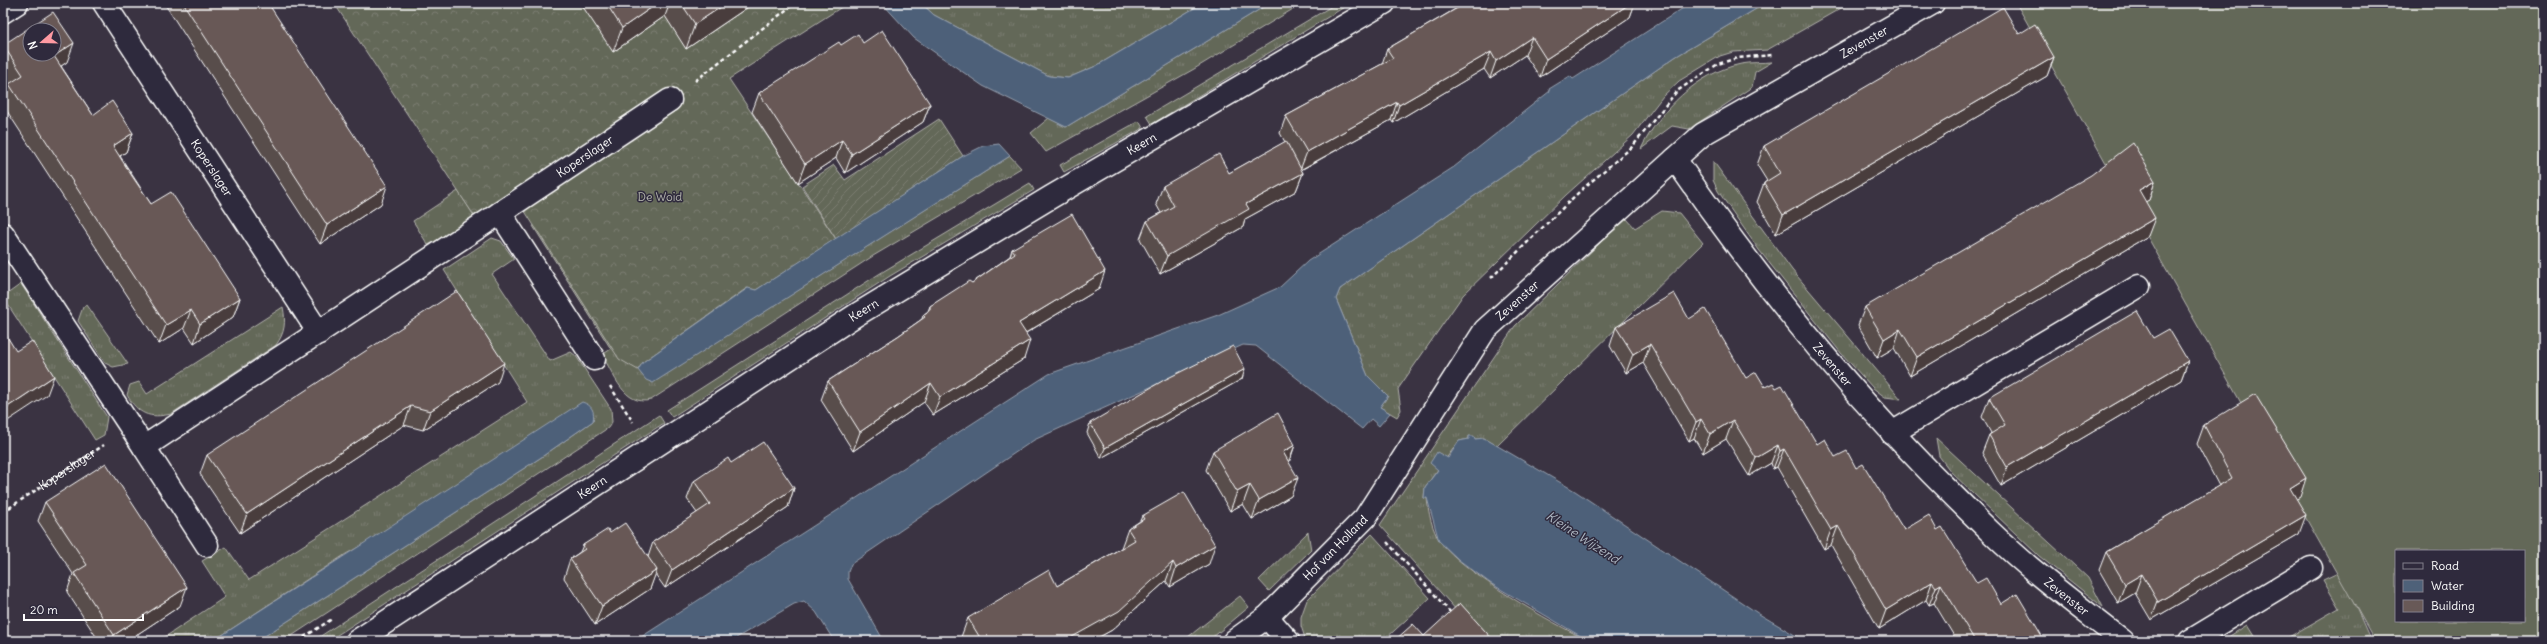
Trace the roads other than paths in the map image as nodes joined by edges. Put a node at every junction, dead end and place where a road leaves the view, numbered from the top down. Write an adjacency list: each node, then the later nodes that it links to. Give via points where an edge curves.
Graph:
1 (17, 3): 5 (street)
2 (104, 3): 11 (street, Koperslager)
3 (1384, 3): 19 (street, Keern, via 1051,197 856,315)
4 (1933, 3): 7 (street, Zevenster, via 1703,134)
5 (3, 12)
6 (670, 100): 8 (street, Koperslager)
7 (1675, 160): 13 (street, Zevenster, via 1729,237 1791,316); 15 (street, Zevenster, via 1485,330)
8 (500, 213): 11 (street, Koperslager); 12 (street)
9 (5, 242): 14 (street)
10 (2139, 286): 13 (street)
11 (319, 333): 14 (street, Koperslager)
12 (594, 359)
13 (1892, 433): 22 (street, Zevenster, via 1960,503 2038,575)
14 (144, 447): 16 (street)
15 (1396, 472): 18 (street, Hof van Holland, via 1365,518)
16 (207, 545)
17 (2311, 568): 23 (street)
18 (1267, 617): 20 (street, Hof van Holland); 21 (street)
19 (357, 641)
20 (1234, 641)
21 (1288, 641)
22 (2123, 641)
23 (2190, 641)

